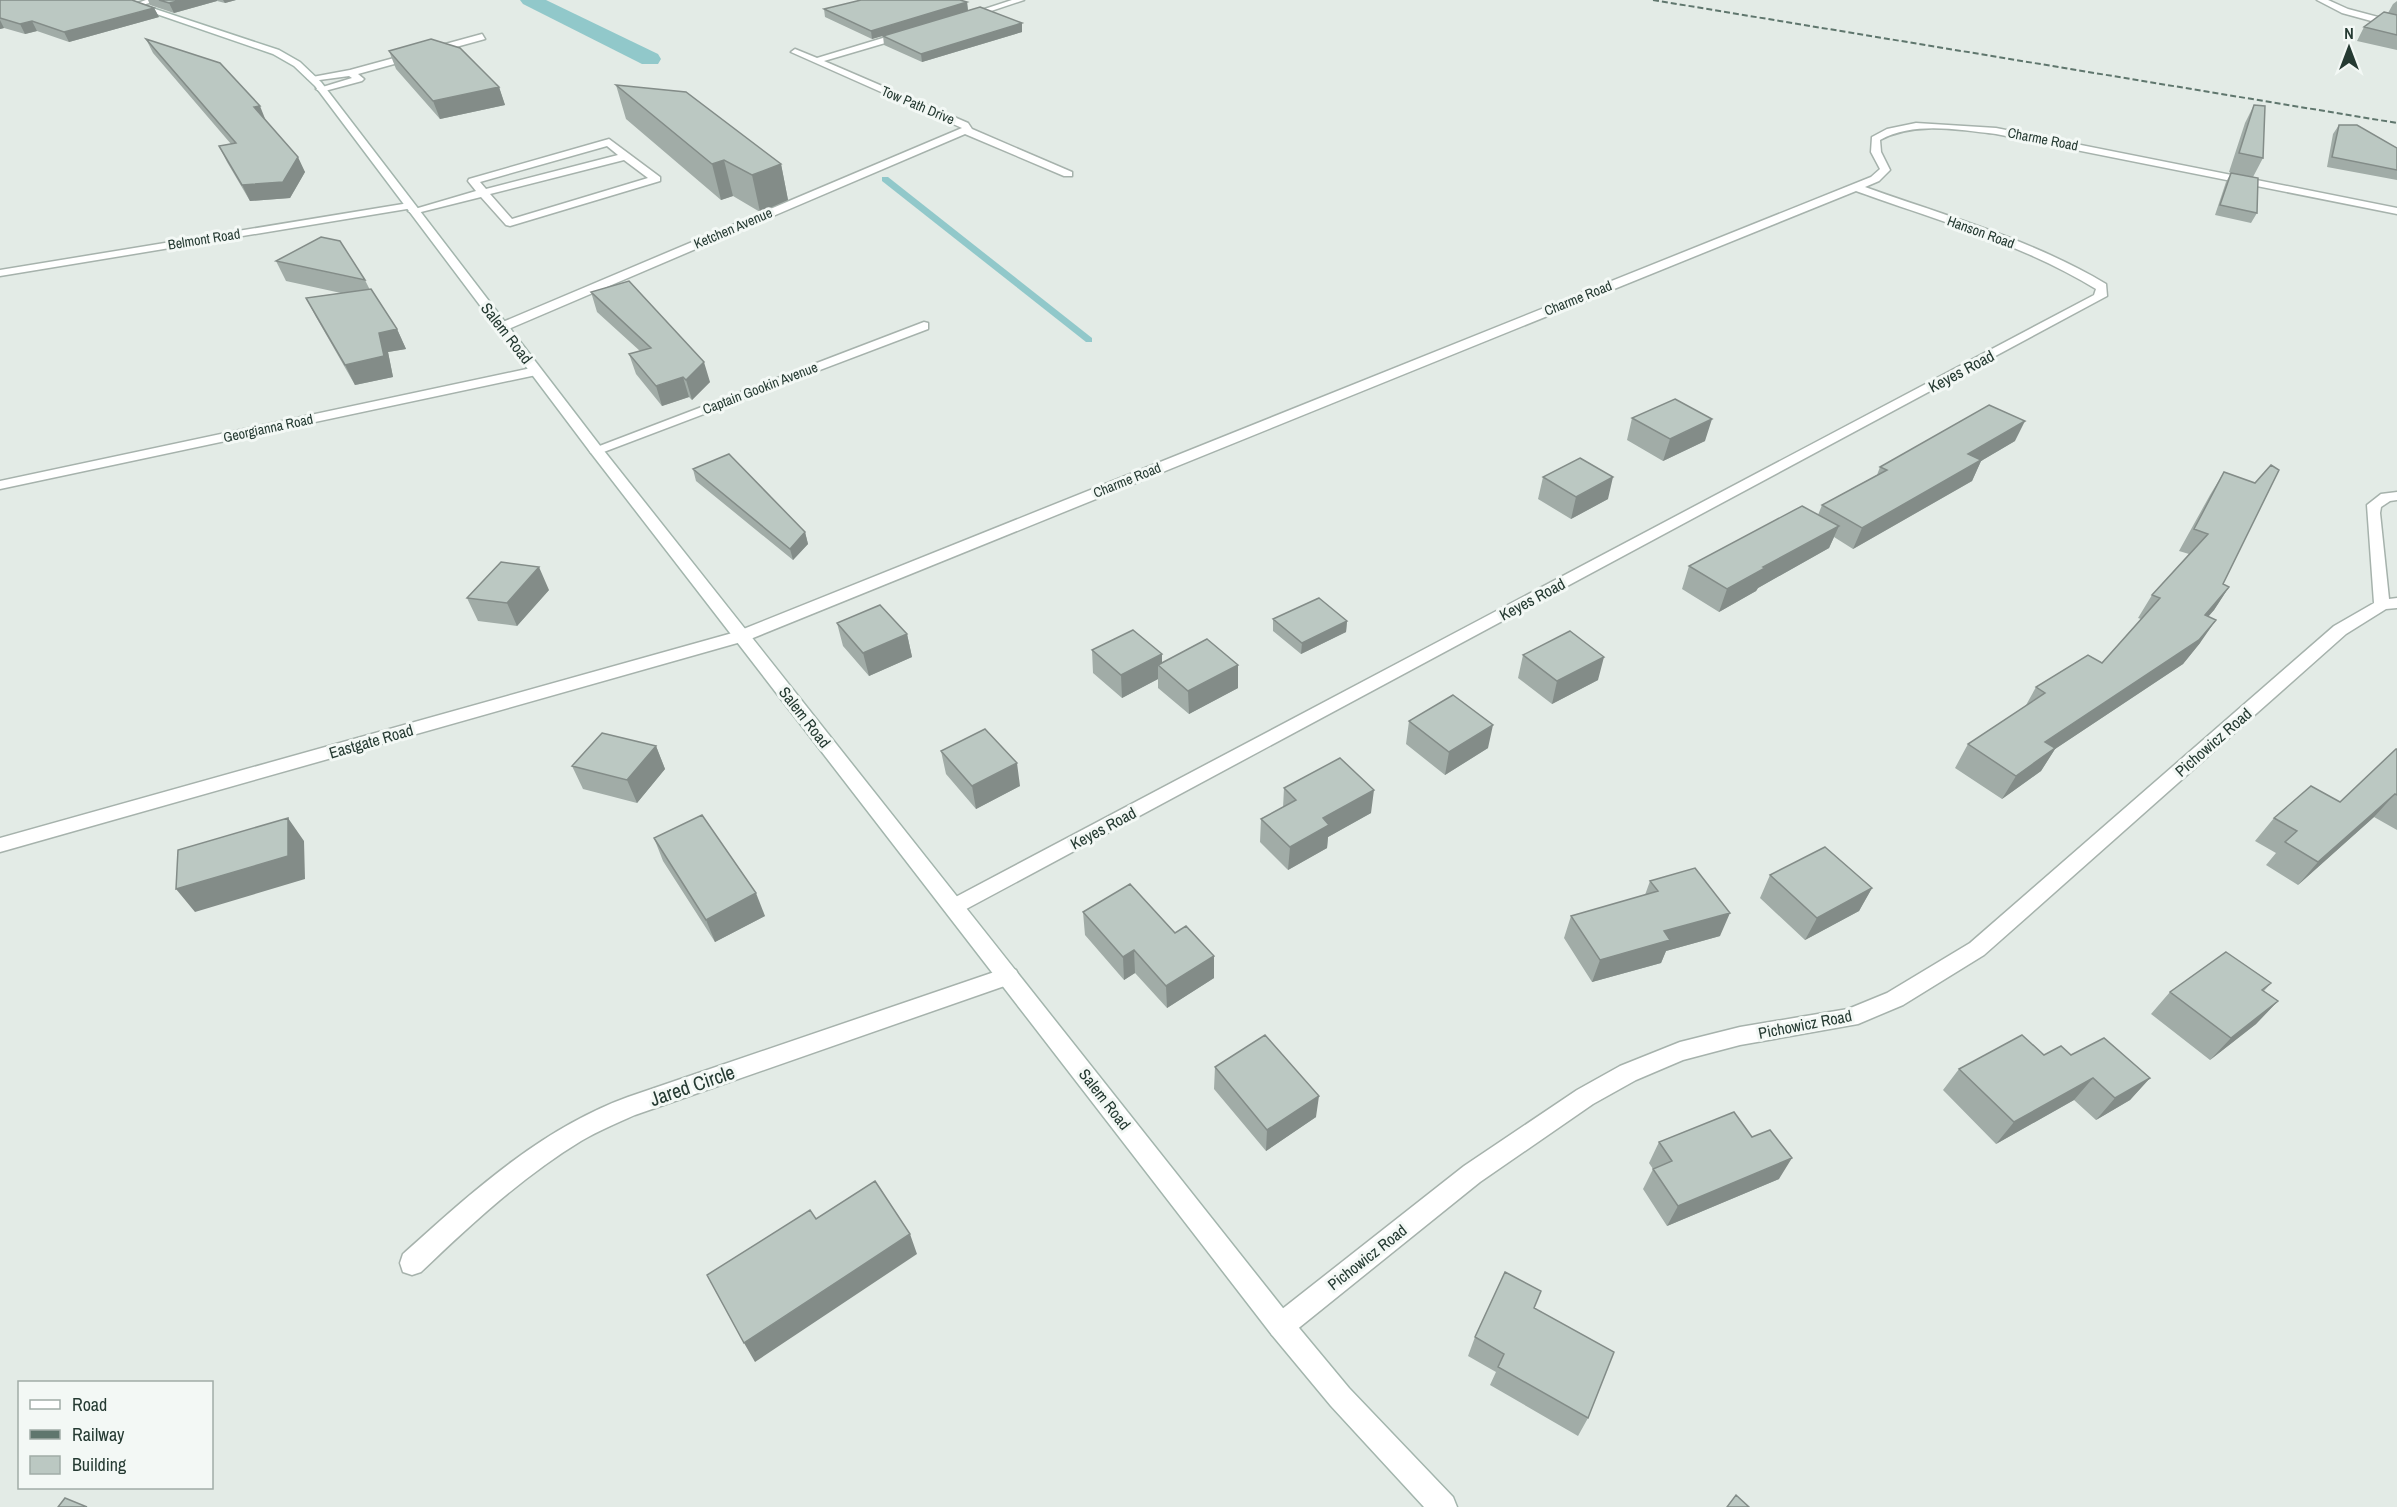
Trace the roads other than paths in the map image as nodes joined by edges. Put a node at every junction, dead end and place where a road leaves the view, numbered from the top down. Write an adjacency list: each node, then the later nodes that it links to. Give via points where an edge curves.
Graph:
1 (156, 0): 4 (street)
2 (1020, 0): 5 (street)
3 (2321, 0): 6 (street)
4 (128, 3): 12 (street, Salem Road, via 262,46 287,58)
5 (952, 20)
6 (2397, 25)
7 (918, 30): 10 (street)
8 (482, 37): 11 (street)
9 (795, 52): 10 (street, Tow Path Drive)
10 (816, 61): 13 (street, Tow Path Drive, via 965,125)
11 (351, 73): 12 (street); 12 (street, via 359,79)
12 (317, 84): 18 (street, Salem Road)
13 (965, 130): 15 (street, Tow Path Drive); 23 (street, Ketchen Avenue)
14 (626, 156): 17 (street, Belmont Road); 17 (street, via 609,142 473,181); 17 (street, via 656,179 510,223)
15 (1068, 174)
16 (1856, 187): 19 (street, Charme Road, via 1885,170 1874,145 1881,134 1916,126 1948,126 2050,140); 21 (street, Hanson Road, via 2015,244); 29 (street, Charme Road)
17 (484, 193): 18 (street, Belmont Road)
18 (411, 208): 20 (street, Belmont Road); 23 (street, Salem Road)
19 (2397, 211)
20 (0, 273)
21 (2102, 287): 31 (street, Keyes Road, via 2098,298)
22 (924, 326): 25 (street, Captain Gookin Avenue)
23 (502, 327): 24 (street, Salem Road)
24 (536, 371): 25 (street, Salem Road); 26 (street, Georgianna Road)
25 (596, 450): 29 (street, Salem Road)
26 (0, 485)
27 (2397, 496): 28 (street, Pichowicz Road, via 2386,497 2374,506)
28 (2390, 604): 34 (street, Pichowicz Road, via 2340,630 1977,949 1895,999 1850,1018 1740,1036 1680,1051 1628,1073 1585,1097 1472,1174)
29 (742, 636): 30 (street, Eastgate Road); 31 (street, Salem Road)
30 (0, 845)
31 (955, 907): 32 (street, Salem Road)
32 (1009, 976): 33 (street, Jared Circle, via 617,1112 574,1133 527,1164); 34 (street, Salem Road)
33 (412, 1263)
34 (1281, 1326): 35 (street, Salem Road, via 1340,1397)
35 (1443, 1507)

